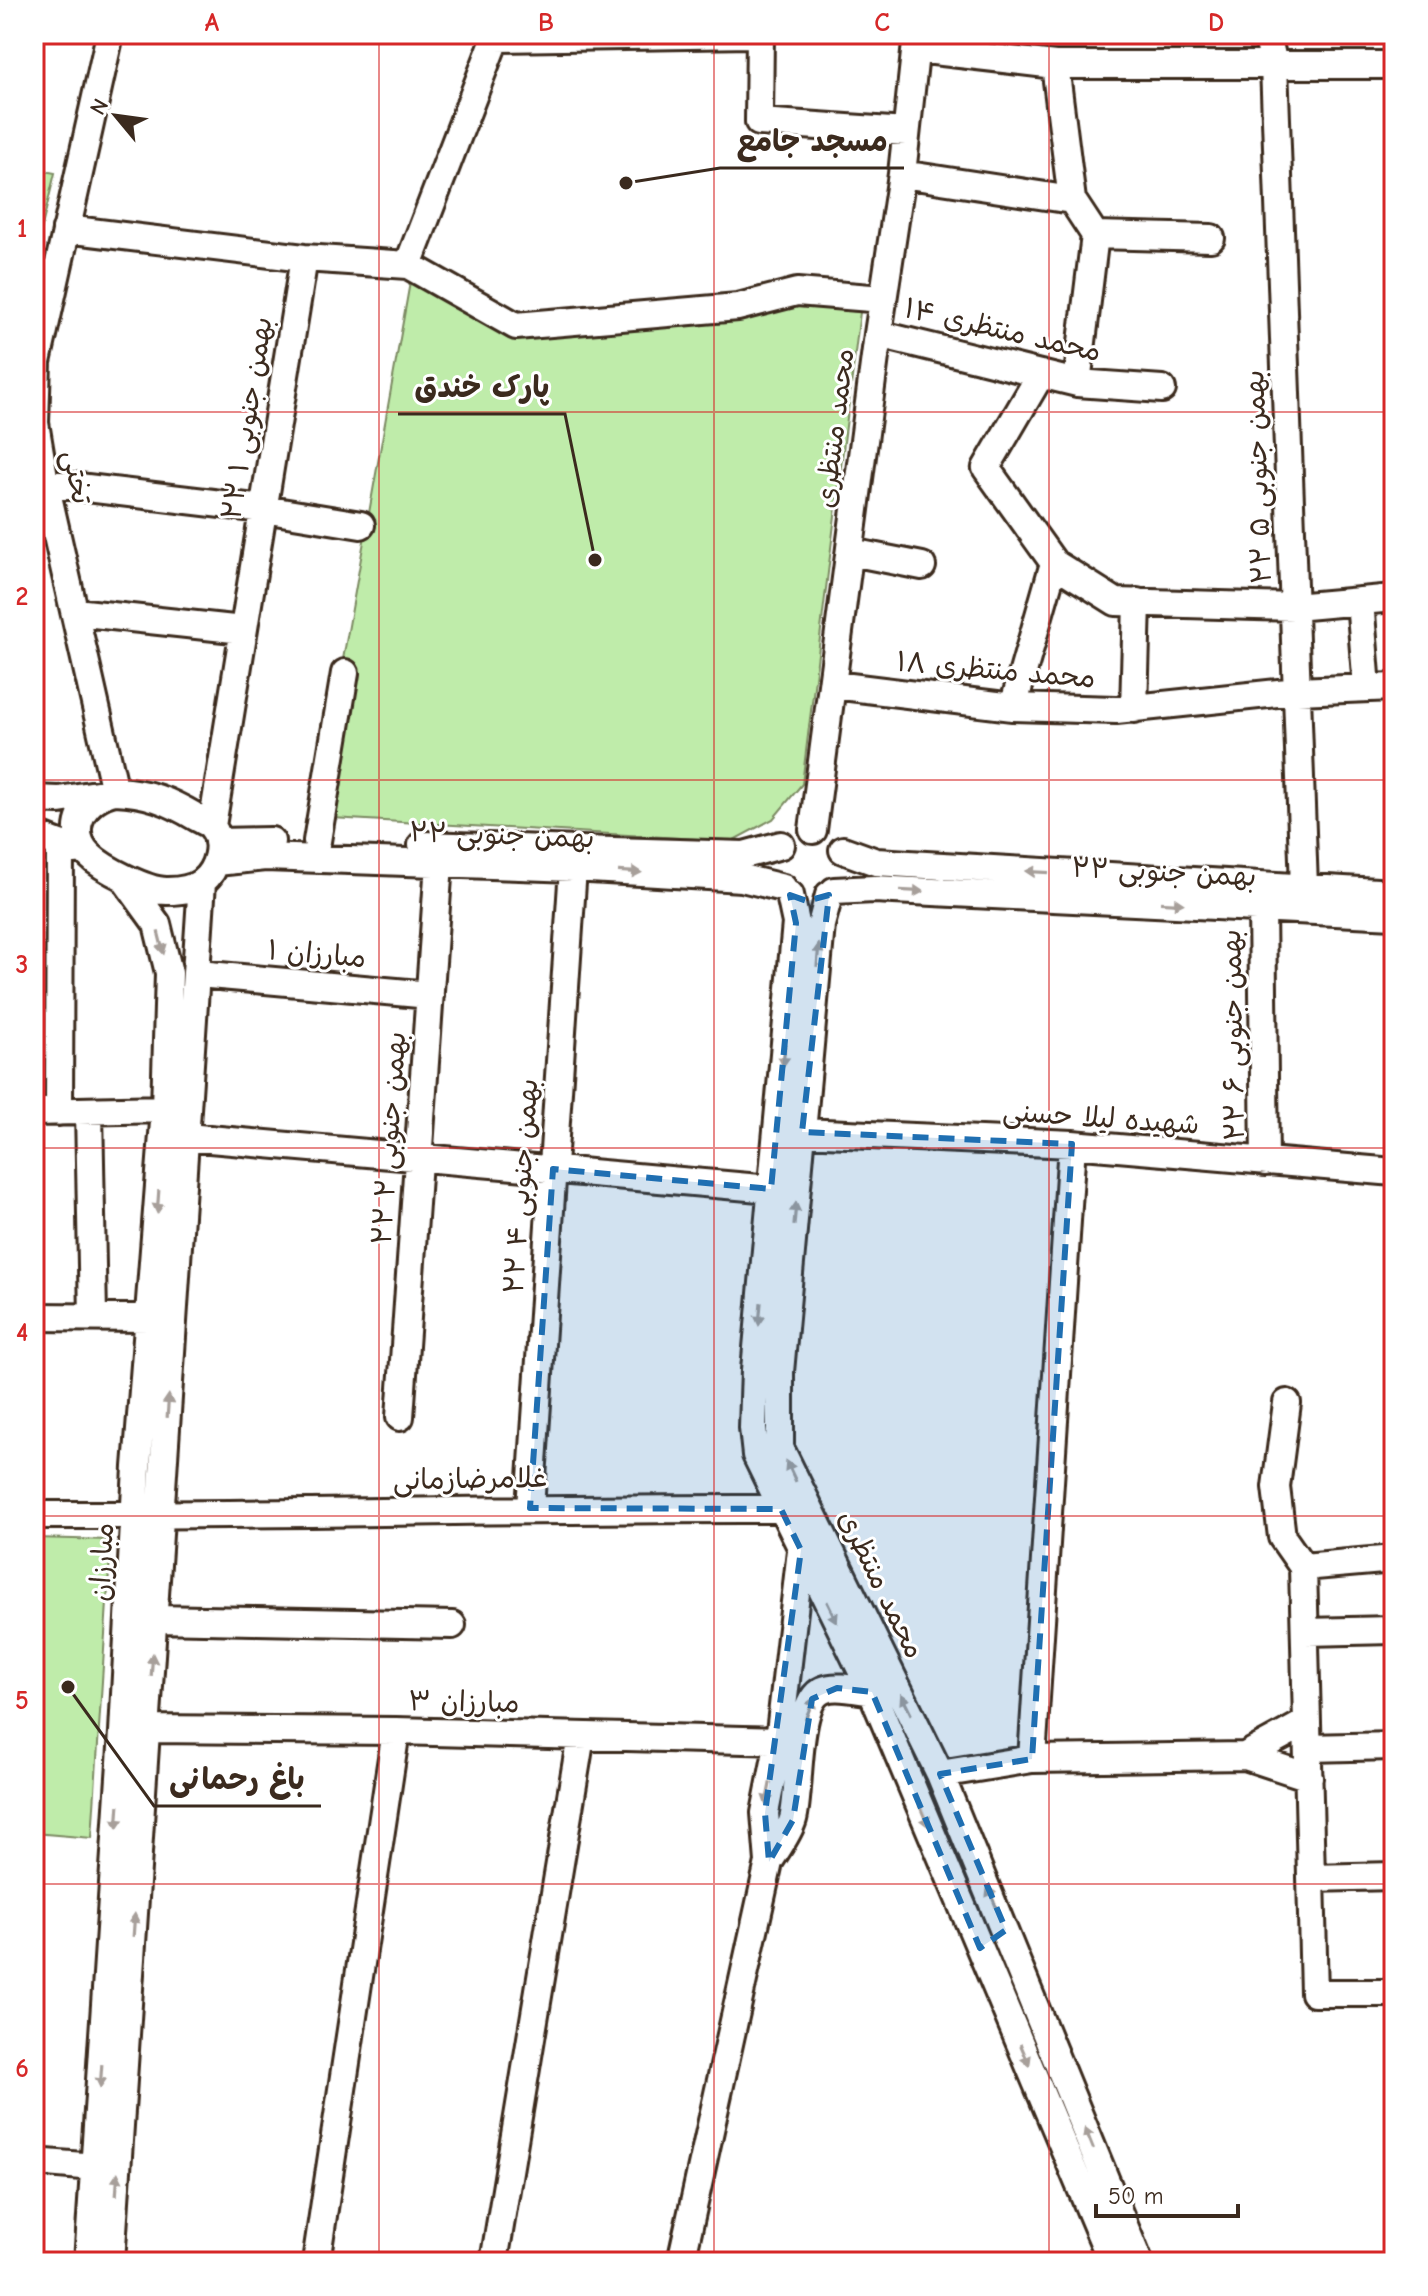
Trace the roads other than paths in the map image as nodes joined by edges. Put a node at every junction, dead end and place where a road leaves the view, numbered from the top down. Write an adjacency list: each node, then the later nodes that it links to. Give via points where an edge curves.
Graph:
1 (110, 34): 13 (street, تختی)
2 (752, 34): 5 (street)
3 (760, 34): 10 (street, via 759,122)
4 (1267, 34): 8 (street, ۲۲ بهمن جنوبی ۵)
5 (496, 36): 17 (street)
6 (916, 42): 7 (street); 10 (street, محمد منتظری)
7 (1055, 65): 8 (street); 12 (street)
8 (1274, 65): 9 (street); 32 (street, ۲۲ بهمن جنوبی ۵)
9 (1394, 65)
10 (906, 132): 11 (street, محمد منتظری)
11 (902, 174): 12 (street); 18 (street, محمد منتظری)
12 (1072, 200): 14 (street)
13 (66, 229): 16 (street); 23 (street, تختی, via 37,362 35,423)
14 (1095, 235): 15 (street); 21 (street)
15 (1211, 238)
16 (304, 258): 17 (street); 24 (street, ۲۲ بهمن جنوبی ۱)
17 (408, 265): 18 (street, via 516,326 738,307 797,292)
18 (883, 299): 19 (street, محمد منتظری)
19 (878, 334): 20 (street, محمد منتظری ۱۴); 26 (street, محمد منتظری)
20 (1041, 374): 21 (street, محمد منتظری ۱۴); 27 (street, via 986,468)
21 (1077, 383): 22 (street, محمد منتظری ۱۴)
22 (1162, 389)
23 (45, 483): 24 (street); 33 (street, تختی)
24 (263, 509): 25 (street); 34 (street, ۲۲ بهمن جنوبی ۱)
25 (361, 525)
26 (851, 552): 28 (street); 36 (street, محمد منتظری)
27 (1054, 563): 31 (street, via 1116,602); 40 (street)
28 (922, 566)
29 (1394, 598): 30 (street)
30 (1360, 601): 32 (street); 38 (street)
31 (1137, 602): 32 (street); 41 (street)
32 (1294, 607): 39 (street, ۲۲ بهمن جنوبی ۵)
33 (75, 612): 34 (street); 42 (street, تختی)
34 (243, 630): 50 (street, ۲۲ بهمن جنوبی ۱)
35 (345, 673): 46 (street)
36 (834, 685): 40 (street, محمد منتظری ۱۸); 44 (street, محمد منتظری)
37 (1394, 687): 38 (street, محمد منتظری ۱۸)
38 (1367, 688): 39 (street, محمد منتظری ۱۸)
39 (1297, 691): 41 (street, محمد منتظری ۱۸); 55 (street, ۲۲ بهمن جنوبی ۵)
40 (1013, 707): 41 (street, محمد منتظری ۱۸)
41 (1134, 709)
42 (109, 792): 43 (street); 50 (street, via 142,792 168,800); 51 (street, via 92,799 80,821 82,845)
43 (34, 799)
44 (813, 830): 48 (street, via 795,833); 49 (street, via 831,836)
45 (34, 834): 47 (street)
46 (317, 841): 48 (street, ۲۲ بهمن جنوبی, via 744,855); 50 (street, ۲۲ بهمن جنوبی)
47 (60, 844): 51 (street); 66 (street, via 59,1004)
48 (781, 845): 57 (street, via 775,862)
49 (843, 850): 56 (street, ۲۲ بهمن جنوبی, one-way to 49, via 876,862); 58 (street, via 844,878)
50 (212, 853): 52 (street, ۲۲ بهمن جنوبی); 54 (street, via 186,890 161,891); 62 (street, مبارزان)
51 (90, 855): 54 (street)
52 (439, 863): 53 (street, ۲۲ بهمن جنوبی); 63 (street, ۲۲ بهمن جنوبی ۲)
53 (573, 868): 57 (street, ۲۲ بهمن جنوبی, one-way to 57, via 742,878); 72 (street, ۲۲ بهمن جنوبی ۴)
54 (123, 877): 64 (street, مبارزان, one-way to 64, via 157,924 169,973)
55 (1304, 887): 56 (street, ۲۲ بهمن جنوبی); 59 (street, ۲۲ بهمن جنوبی)
56 (1112, 888): 58 (street, ۲۲ بهمن جنوبی, one-way to 56); 60 (street, ۲۲ بهمن جنوبی, one-way to 60)
57 (786, 892): 58 (street, via 807,901); 74 (street, محمد منتظری, one-way to 74, via 796,923)
58 (832, 893): 67 (street, محمد منتظری, one-way to 58, via 821,925)
59 (1394, 893)
60 (1262, 907): 61 (street, ۲۲ بهمن جنوبی); 71 (street, ۲۲ بهمن جنوبی ۶)
61 (1394, 915)
62 (198, 974): 63 (street, مبارزان ۱); 68 (street, مبارزان)
63 (430, 995): 70 (street, ۲۲ بهمن جنوبی ۲)
64 (165, 1109): 65 (street); 77 (street, مبارزان, one-way to 77)
65 (89, 1111): 66 (street); 76 (street)
66 (47, 1112)
67 (802, 1132): 69 (street, شهیده لیلا حسنی); 101 (street, محمد منتظری, one-way to 67, via 780,1448 780,1372)
68 (187, 1137): 70 (street); 83 (street, مبارزان, one-way to 68)
69 (1072, 1144): 71 (street, شهیده لیلا حسنی); 100 (street)
70 (418, 1157): 72 (street); 79 (street, ۲۲ بهمن جنوبی ۲)
71 (1265, 1162): 73 (street, شهیده لیلا حسنی)
72 (553, 1169): 74 (street); 80 (street, ۲۲ بهمن جنوبی ۴)
73 (1394, 1172)
74 (771, 1189): 81 (street, محمد منتظری, one-way to 81, via 753,1428 756,1455)
75 (34, 1317): 76 (street)
76 (93, 1317): 77 (street)
77 (149, 1318): 83 (street, مبارزان)
78 (1287, 1403): 86 (street, via 1276,1487 1282,1537)
79 (400, 1417)
80 (530, 1508): 81 (street, غلامرضازمانی); 83 (street, غلامرضازمانی)
81 (781, 1509): 84 (street, محمد منتظری)
82 (34, 1515): 83 (street, غلامرضازمانی)
83 (148, 1516): 87 (street, مبارزان); 110 (street, مبارزان, one-way to 110)
84 (801, 1550): 91 (street, محمد منتظری, one-way to 91); 96 (street)
85 (1394, 1559): 86 (street)
86 (1303, 1567): 90 (street)
87 (155, 1619): 88 (street); 93 (street, مبارزان, one-way to 87)
88 (452, 1625)
89 (1394, 1630): 90 (street)
90 (1305, 1632): 92 (street)
91 (872, 1692): 103 (street, one-way to 91, via 793,1820 812,1699 822,1690 837,1688); 107 (street, محمد منتظری, one-way to 107)
92 (1307, 1722): 98 (street); 99 (street)
93 (148, 1729): 94 (street, مبارزان ۳); 112 (street, مبارزان, one-way to 93)
94 (396, 1731): 95 (street, مبارزان ۳); 113 (street)
95 (581, 1736): 96 (street, مبارزان ۳); 114 (street)
96 (779, 1741): 103 (street, one-way to 103, via 765,1813)
97 (1394, 1746): 98 (street)
98 (1308, 1748): 102 (street)
99 (1245, 1756): 100 (street); 102 (street)
100 (1032, 1759): 101 (street)
101 (940, 1774): 106 (street, محمد منتظری, one-way to 101)
102 (1309, 1777): 105 (street)
103 (769, 1862): 115 (street)
104 (1394, 1876): 105 (street)
105 (1311, 1878): 108 (street, via 1314,1993)
106 (1006, 1930): 107 (street); 117 (street, محمد منتظری, one-way to 106)
107 (980, 1948): 116 (street, محمد منتظری, one-way to 116)
108 (1394, 1993)
109 (34, 2162): 110 (street)
110 (95, 2167): 111 (street, مبارزان)
111 (88, 2262)
112 (111, 2262)
113 (316, 2262)
114 (494, 2262)
115 (681, 2262)
116 (1112, 2262)
117 (1139, 2262)

